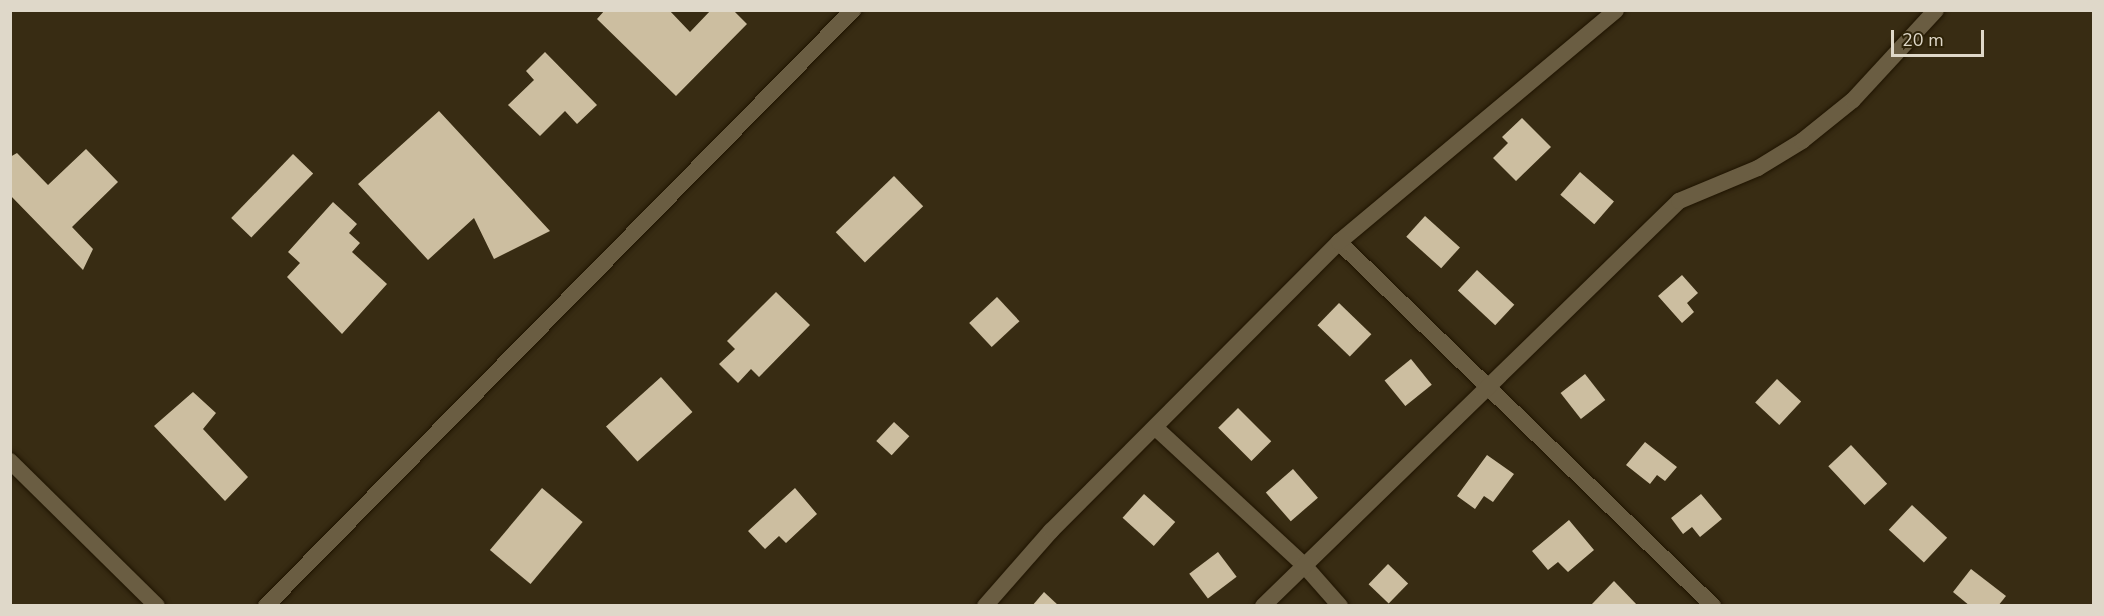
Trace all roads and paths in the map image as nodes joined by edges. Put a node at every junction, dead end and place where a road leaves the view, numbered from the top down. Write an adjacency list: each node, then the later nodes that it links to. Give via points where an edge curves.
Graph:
1 (853, 10): 10 (street)
2 (1616, 10): 4 (street)
3 (1936, 10): 5 (street, via 1853,100 1802,141 1758,168 1679,201)
4 (1339, 242): 5 (street); 6 (street)
5 (1487, 383): 8 (street); 14 (street)
6 (1157, 429): 8 (street); 11 (street, via 1051,531)
7 (10, 461): 9 (street)
8 (1303, 564): 12 (street); 13 (street)
9 (157, 606)
10 (266, 606)
11 (985, 606)
12 (1263, 606)
13 (1340, 606)
14 (1713, 606)

